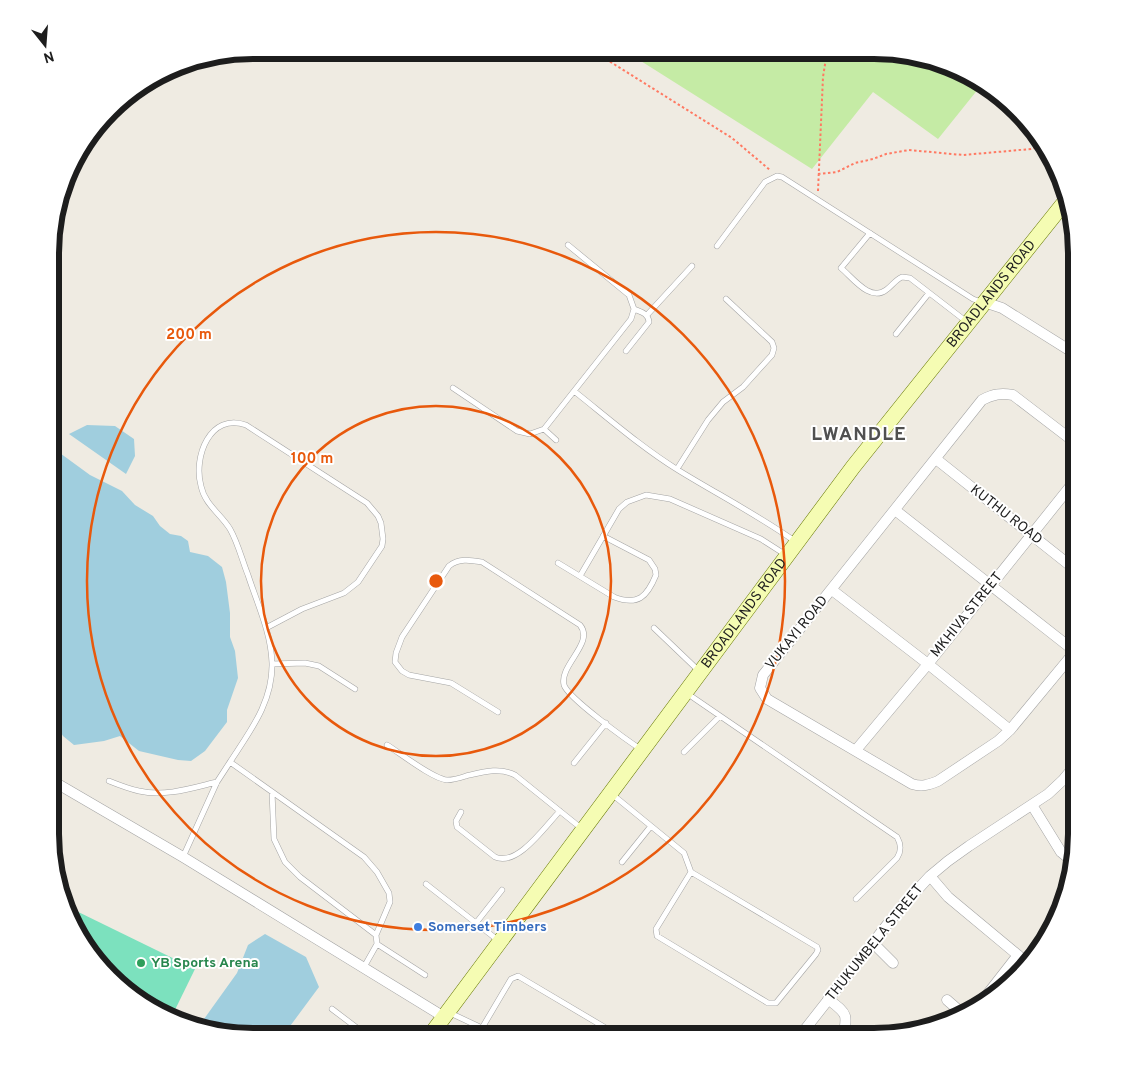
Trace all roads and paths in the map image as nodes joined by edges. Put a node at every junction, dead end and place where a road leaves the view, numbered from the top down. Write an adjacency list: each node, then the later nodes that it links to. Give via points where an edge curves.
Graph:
1 (606, 59): 5 (path, via 732,138)
2 (826, 59): 4 (path)
3 (1037, 146): 4 (path, via 963,156 909,150 855,163 837,172)
4 (818, 174): 6 (path)
5 (777, 176): 6 (lane, via 788,179); 10 (lane, via 765,182)
6 (817, 198): 8 (lane)
7 (1063, 205): 14 (main road, BROADLANDS ROAD)
8 (870, 233): 12 (lane, via 841,268 875,294 906,277); 14 (lane, via 973,299)
9 (568, 245): 15 (lane, via 629,295)
10 (717, 246)
11 (692, 266): 16 (lane)
12 (929, 293): 17 (lane); 18 (lane)
13 (726, 299): 27 (lane, via 772,342 772,355 708,420)
14 (984, 302): 17 (main road, BROADLANDS ROAD); 19 (street, via 1002,308)
15 (634, 309): 16 (lane); 22 (lane, via 631,319)
16 (647, 315): 20 (lane, via 648,324)
17 (967, 322): 32 (main road, BROADLANDS ROAD)
18 (896, 334)
19 (1068, 349)
20 (626, 351)
21 (453, 388): 23 (lane, via 517,431 530,434)
22 (574, 391): 23 (lane); 27 (lane)
23 (544, 429): 25 (lane)
24 (1068, 437): 26 (street, VUKAYI ROAD, via 1013,395 992,394 982,400)
25 (556, 440)
26 (936, 459): 29 (street, VUKAYI ROAD); 30 (street, KUTHU ROAD)
27 (677, 469): 32 (lane)
28 (1068, 489): 30 (street, MKHIVA STREET)
29 (895, 510): 37 (street); 38 (street, VUKAYI ROAD)
30 (1032, 535): 35 (street, KUTHU ROAD); 37 (street, MKHIVA STREET)
31 (603, 536): 33 (lane, via 627,502 656,496 670,499 761,539); 36 (lane); 36 (lane, via 648,560 655,569 654,580 643,598 623,600)
32 (798, 543): 33 (main road, BROADLANDS ROAD)
33 (787, 556): 45 (main road, BROADLANDS ROAD)
34 (558, 563): 36 (lane)
35 (1068, 564)
36 (580, 576)
37 (991, 585): 41 (street); 44 (street, MKHIVA STREET)
38 (832, 590): 44 (street); 54 (street, VUKAYI ROAD, via 763,675 760,688 767,699)
39 (266, 628): 39 (lane, via 234,535 208,502 199,477 202,447 215,430 230,423 246,425 366,503 378,516 383,532 382,546 352,588 302,608); 43 (lane)
40 (654, 628): 45 (lane)
41 (1068, 645)
42 (1068, 661): 51 (street, VUKAYI ROAD)
43 (272, 664): 46 (lane, via 319,666); 56 (lane, via 262,711)
44 (928, 664): 51 (street); 54 (street, MKHIVA STREET)
45 (701, 673): 47 (main road, BROADLANDS ROAD)
46 (355, 689)
47 (686, 693): 49 (lane); 53 (main road, BROADLANDS ROAD)
48 (498, 712): 50 (lane, via 451,682 409,675 395,662 402,637 449,566 455,562 482,562 584,629 585,637 564,675 564,685 571,695)
49 (720, 716): 55 (lane); 76 (lane, via 897,837 901,849 897,858)
50 (606, 723): 53 (lane); 57 (lane)
51 (1010, 730): 54 (street, VUKAYI ROAD, via 928,785 912,784)
52 (387, 745): 65 (lane, via 446,780 505,770)
53 (643, 750): 63 (main road, BROADLANDS ROAD)
54 (856, 750)
55 (684, 752)
56 (230, 762): 60 (lane); 62 (lane)
57 (574, 763)
58 (1068, 775): 64 (street, THUKUMBELA STREET)
59 (109, 781): 60 (lane, via 153,793)
60 (217, 782): 69 (lane)
61 (59, 785): 69 (street)
62 (272, 792): 78 (lane, via 274,839 285,862); 78 (lane, via 373,866 389,893 390,902)
63 (610, 793): 67 (lane); 68 (main road, BROADLANDS ROAD)
64 (1032, 806): 70 (street); 73 (street, THUKUMBELA STREET)
65 (560, 811): 66 (lane, via 519,854 506,860 495,857 457,827 456,821); 68 (lane)
66 (461, 812)
67 (651, 826): 71 (lane); 72 (lane, via 684,853)
68 (583, 830): 79 (main road, BROADLANDS ROAD)
69 (184, 858): 84 (street)
70 (1067, 858)
71 (622, 862)
72 (691, 872): 72 (lane, via 817,947 816,954 776,1003 768,1003 657,936 656,929)
73 (930, 876): 80 (street, THUKUMBELA STREET); 82 (street, via 948,897)
74 (426, 884): 77 (lane)
75 (502, 890): 77 (lane)
76 (856, 899)
77 (476, 923): 79 (lane)
78 (376, 935): 81 (lane)
79 (500, 942): 91 (main road, BROADLANDS ROAD)
80 (873, 943): 83 (street); 87 (street, THUKUMBELA STREET)
81 (377, 944): 84 (lane); 85 (lane)
82 (1022, 958): 86 (street)
83 (894, 963)
84 (364, 967): 91 (street)
85 (425, 975)
86 (1002, 980)
87 (828, 999): 96 (street, THUKUMBELA STREET); 97 (street, via 844,1011)
88 (947, 1000): 90 (street)
89 (332, 1009): 92 (lane)
90 (957, 1009)
91 (445, 1014): 93 (main road, BROADLANDS ROAD); 94 (lane)
92 (357, 1028)
93 (436, 1028)
94 (482, 1028): 95 (lane, via 511,979 518,976)
95 (606, 1028)
96 (806, 1028)
97 (844, 1028)

